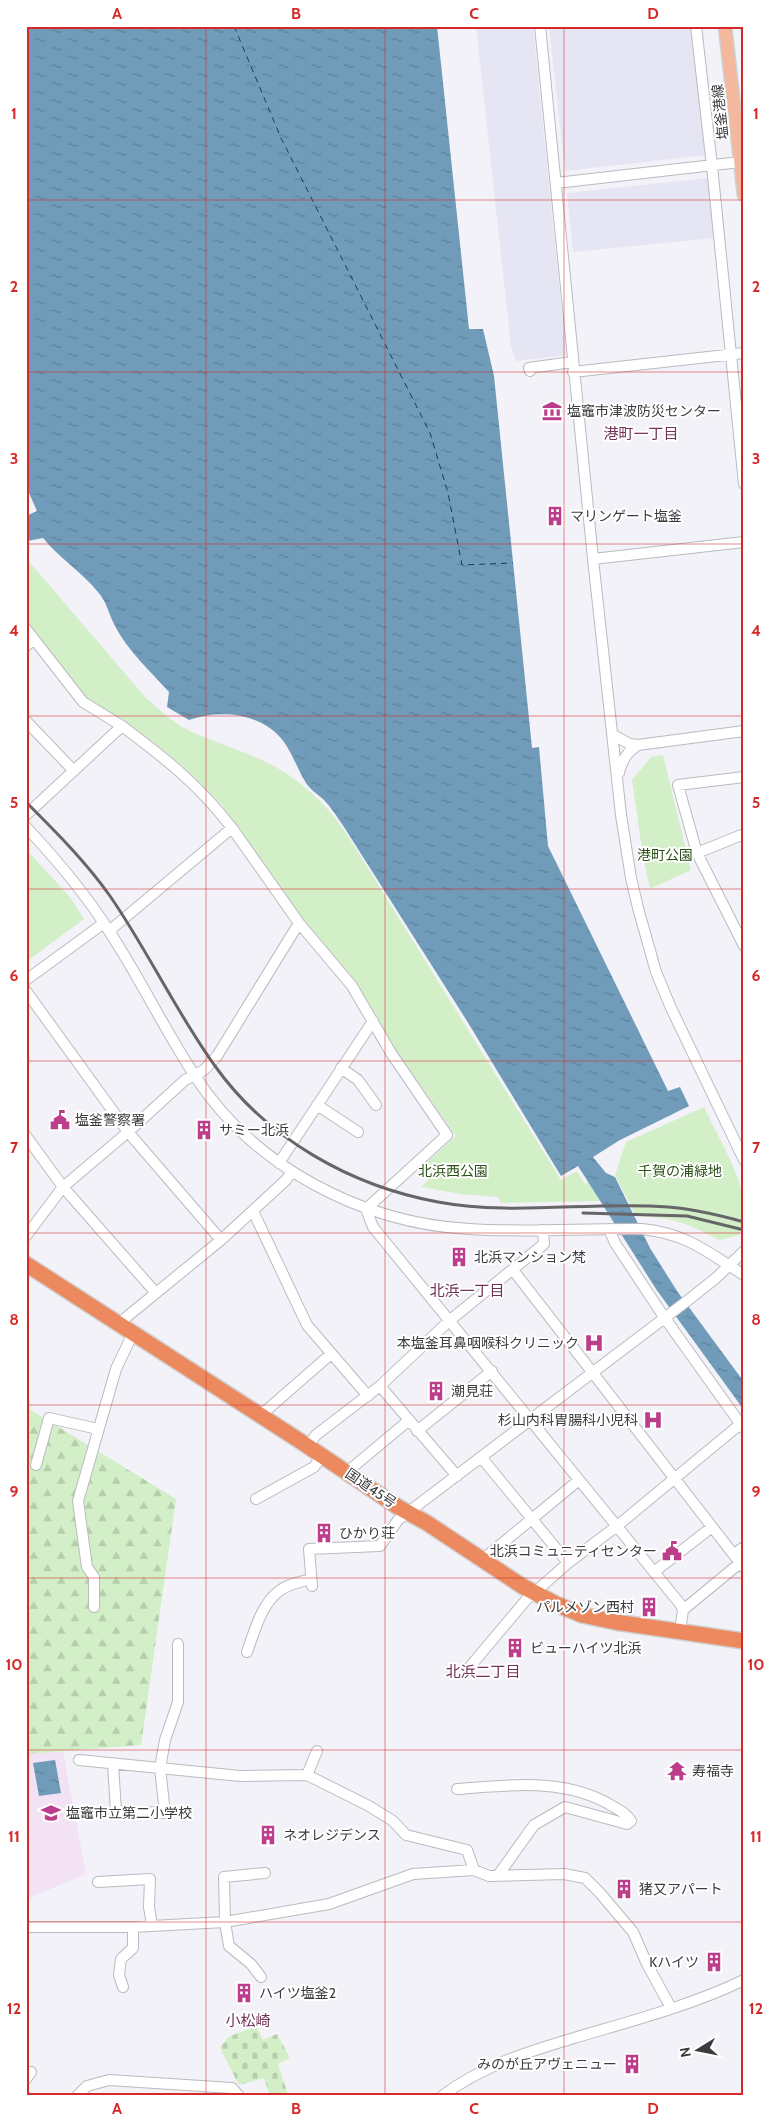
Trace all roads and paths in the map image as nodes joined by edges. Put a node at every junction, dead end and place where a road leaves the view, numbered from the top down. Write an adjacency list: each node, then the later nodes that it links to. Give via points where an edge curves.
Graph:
1 (540, 26): 6 (street)
2 (696, 26): 5 (street)
3 (725, 26): 4 (main road, 塩釜港線)
4 (743, 162): 5 (street); 7 (main road, 塩釜港線)
5 (712, 166): 6 (street); 9 (street)
6 (556, 183): 10 (street)
7 (744, 195)
8 (744, 353): 9 (street)
9 (730, 354): 10 (street); 12 (street)
10 (573, 367): 11 (street, via 529,368); 14 (street)
11 (530, 371)
12 (744, 484)
13 (744, 542): 14 (street)
14 (593, 559): 20 (street)
15 (26, 629): 16 (street)
16 (30, 642): 18 (street, via 83,702)
17 (26, 722): 22 (street)
18 (122, 726): 22 (street); 27 (street, via 179,769)
19 (744, 731): 21 (street)
20 (613, 735): 21 (street); 24 (street)
21 (638, 746): 24 (street, via 624,757)
22 (74, 771): 25 (street)
23 (744, 776): 31 (street, via 678,785)
24 (618, 779): 45 (street, via 632,878 656,972)
25 (26, 815)
26 (26, 827): 29 (street)
27 (232, 828): 32 (street); 33 (street)
28 (744, 834): 31 (street)
29 (37, 838): 30 (street); 33 (street, via 64,867)
30 (26, 841)
31 (697, 853): 34 (street)
32 (299, 923): 37 (street, via 352,986); 39 (street, via 217,1056)
33 (107, 927): 35 (street); 39 (street)
34 (744, 946)
35 (26, 980)
36 (26, 990): 42 (street)
37 (373, 1021): 38 (street); 49 (street, via 447,1135)
38 (342, 1068): 40 (street, via 358,1080); 41 (street)
39 (195, 1076): 42 (street, via 185,1080); 46 (street, via 242,1133)
40 (376, 1104)
41 (317, 1105): 43 (street); 46 (street)
42 (128, 1132): 48 (street); 54 (street)
43 (358, 1132)
44 (26, 1136): 48 (street)
45 (744, 1160)
46 (279, 1163): 47 (street)
47 (292, 1172): 49 (street); 50 (street)
48 (62, 1188): 53 (street); 60 (street)
49 (366, 1209): 52 (street, via 431,1225 469,1230); 62 (street, via 373,1228)
50 (253, 1211): 54 (street); 65 (street, via 306,1325)
51 (612, 1229): 52 (street); 57 (street, via 642,1229 686,1239); 61 (street, via 615,1244)
52 (543, 1230): 58 (street, via 544,1244)
53 (26, 1236)
54 (221, 1240): 60 (street)
55 (744, 1250): 57 (street)
56 (26, 1264): 63 (highway, 国道45号)
57 (729, 1266): 59 (street); 61 (street)
58 (512, 1270): 62 (street); 67 (street)
59 (744, 1275)
60 (155, 1292): 63 (street)
61 (668, 1315): 67 (street); 73 (street)
62 (449, 1321): 66 (street); 68 (street)
63 (118, 1324): 64 (highway, 国道45号)
64 (132, 1333): 70 (highway, 国道45号); 74 (street, via 116,1370)
65 (331, 1354): 69 (street); 70 (street)
66 (492, 1371): 72 (street); 75 (street)
67 (591, 1373): 72 (street); 82 (street)
68 (380, 1386): 69 (street); 71 (street)
69 (368, 1396): 76 (street, via 316,1435)
70 (261, 1415): 76 (highway, 国道45号)
71 (408, 1421): 75 (street); 80 (street)
72 (529, 1421): 78 (street); 83 (street)
73 (743, 1424): 82 (street)
74 (98, 1430): 79 (street, via 49,1418); 96 (street, via 78,1501 87,1567 94,1577)
75 (417, 1431): 81 (street)
76 (308, 1446): 77 (highway, 国道45号)
77 (322, 1456): 80 (highway, 国道45号); 84 (street, via 314,1467)
78 (481, 1458): 81 (street); 86 (street)
79 (36, 1465)
80 (347, 1472): 85 (highway, 国道45号)
81 (457, 1476): 85 (street)
82 (674, 1477): 87 (street); 88 (street)
83 (579, 1480): 86 (street); 87 (street)
84 (256, 1499)
85 (408, 1513): 91 (highway, 国道45号); 101 (street, via 398,1520 380,1546 309,1549 312,1582 289,1585 276,1592 262,1614)
86 (533, 1518): 91 (street); 92 (street)
87 (617, 1526): 92 (street); 94 (street)
88 (712, 1526): 90 (street); 94 (street)
89 (744, 1547): 90 (street)
90 (734, 1554): 93 (street)
91 (482, 1560): 95 (highway, 国道45号)
92 (568, 1563): 95 (street)
93 (742, 1566): 97 (street)
94 (654, 1572): 97 (street)
95 (534, 1592): 98 (highway, 国道45号, via 582,1615); 102 (street)
96 (94, 1607)
97 (683, 1610): 98 (street)
98 (680, 1632): 99 (highway, 国道45号)
99 (744, 1641)
100 (178, 1644): 106 (street, via 178,1702 165,1740)
101 (247, 1652)
102 (468, 1669)
103 (317, 1751): 107 (street)
104 (79, 1760): 105 (street)
105 (113, 1764): 106 (street); 106 (street, via 116,1811 165,1813)
106 (160, 1768): 107 (street, via 240,1776)
107 (307, 1775): 109 (street, via 369,1806 393,1821 406,1835 467,1850)
108 (457, 1789): 111 (street, via 525,1784 564,1788 604,1800 631,1821 627,1824 565,1807 534,1825)
109 (474, 1870): 111 (street, via 489,1876); 113 (street, via 413,1874 329,1904)
110 (265, 1873): 113 (street, via 224,1877)
111 (499, 1874): 120 (street, via 564,1874 585,1878 634,1932)
112 (98, 1882): 114 (street, via 150,1878)
113 (225, 1922): 114 (street); 117 (street, via 230,1946)
114 (152, 1925): 116 (street)
115 (26, 1927): 116 (street)
116 (133, 1927): 119 (street, via 132,1948 120,1959)
117 (261, 1977)
118 (744, 1980): 120 (street)
119 (122, 1987)
120 (671, 2008): 123 (street, via 519,2054 473,2075)
121 (77, 2096): 122 (street, via 87,2086 109,2080 232,2088)
122 (239, 2096)
123 (442, 2096)

